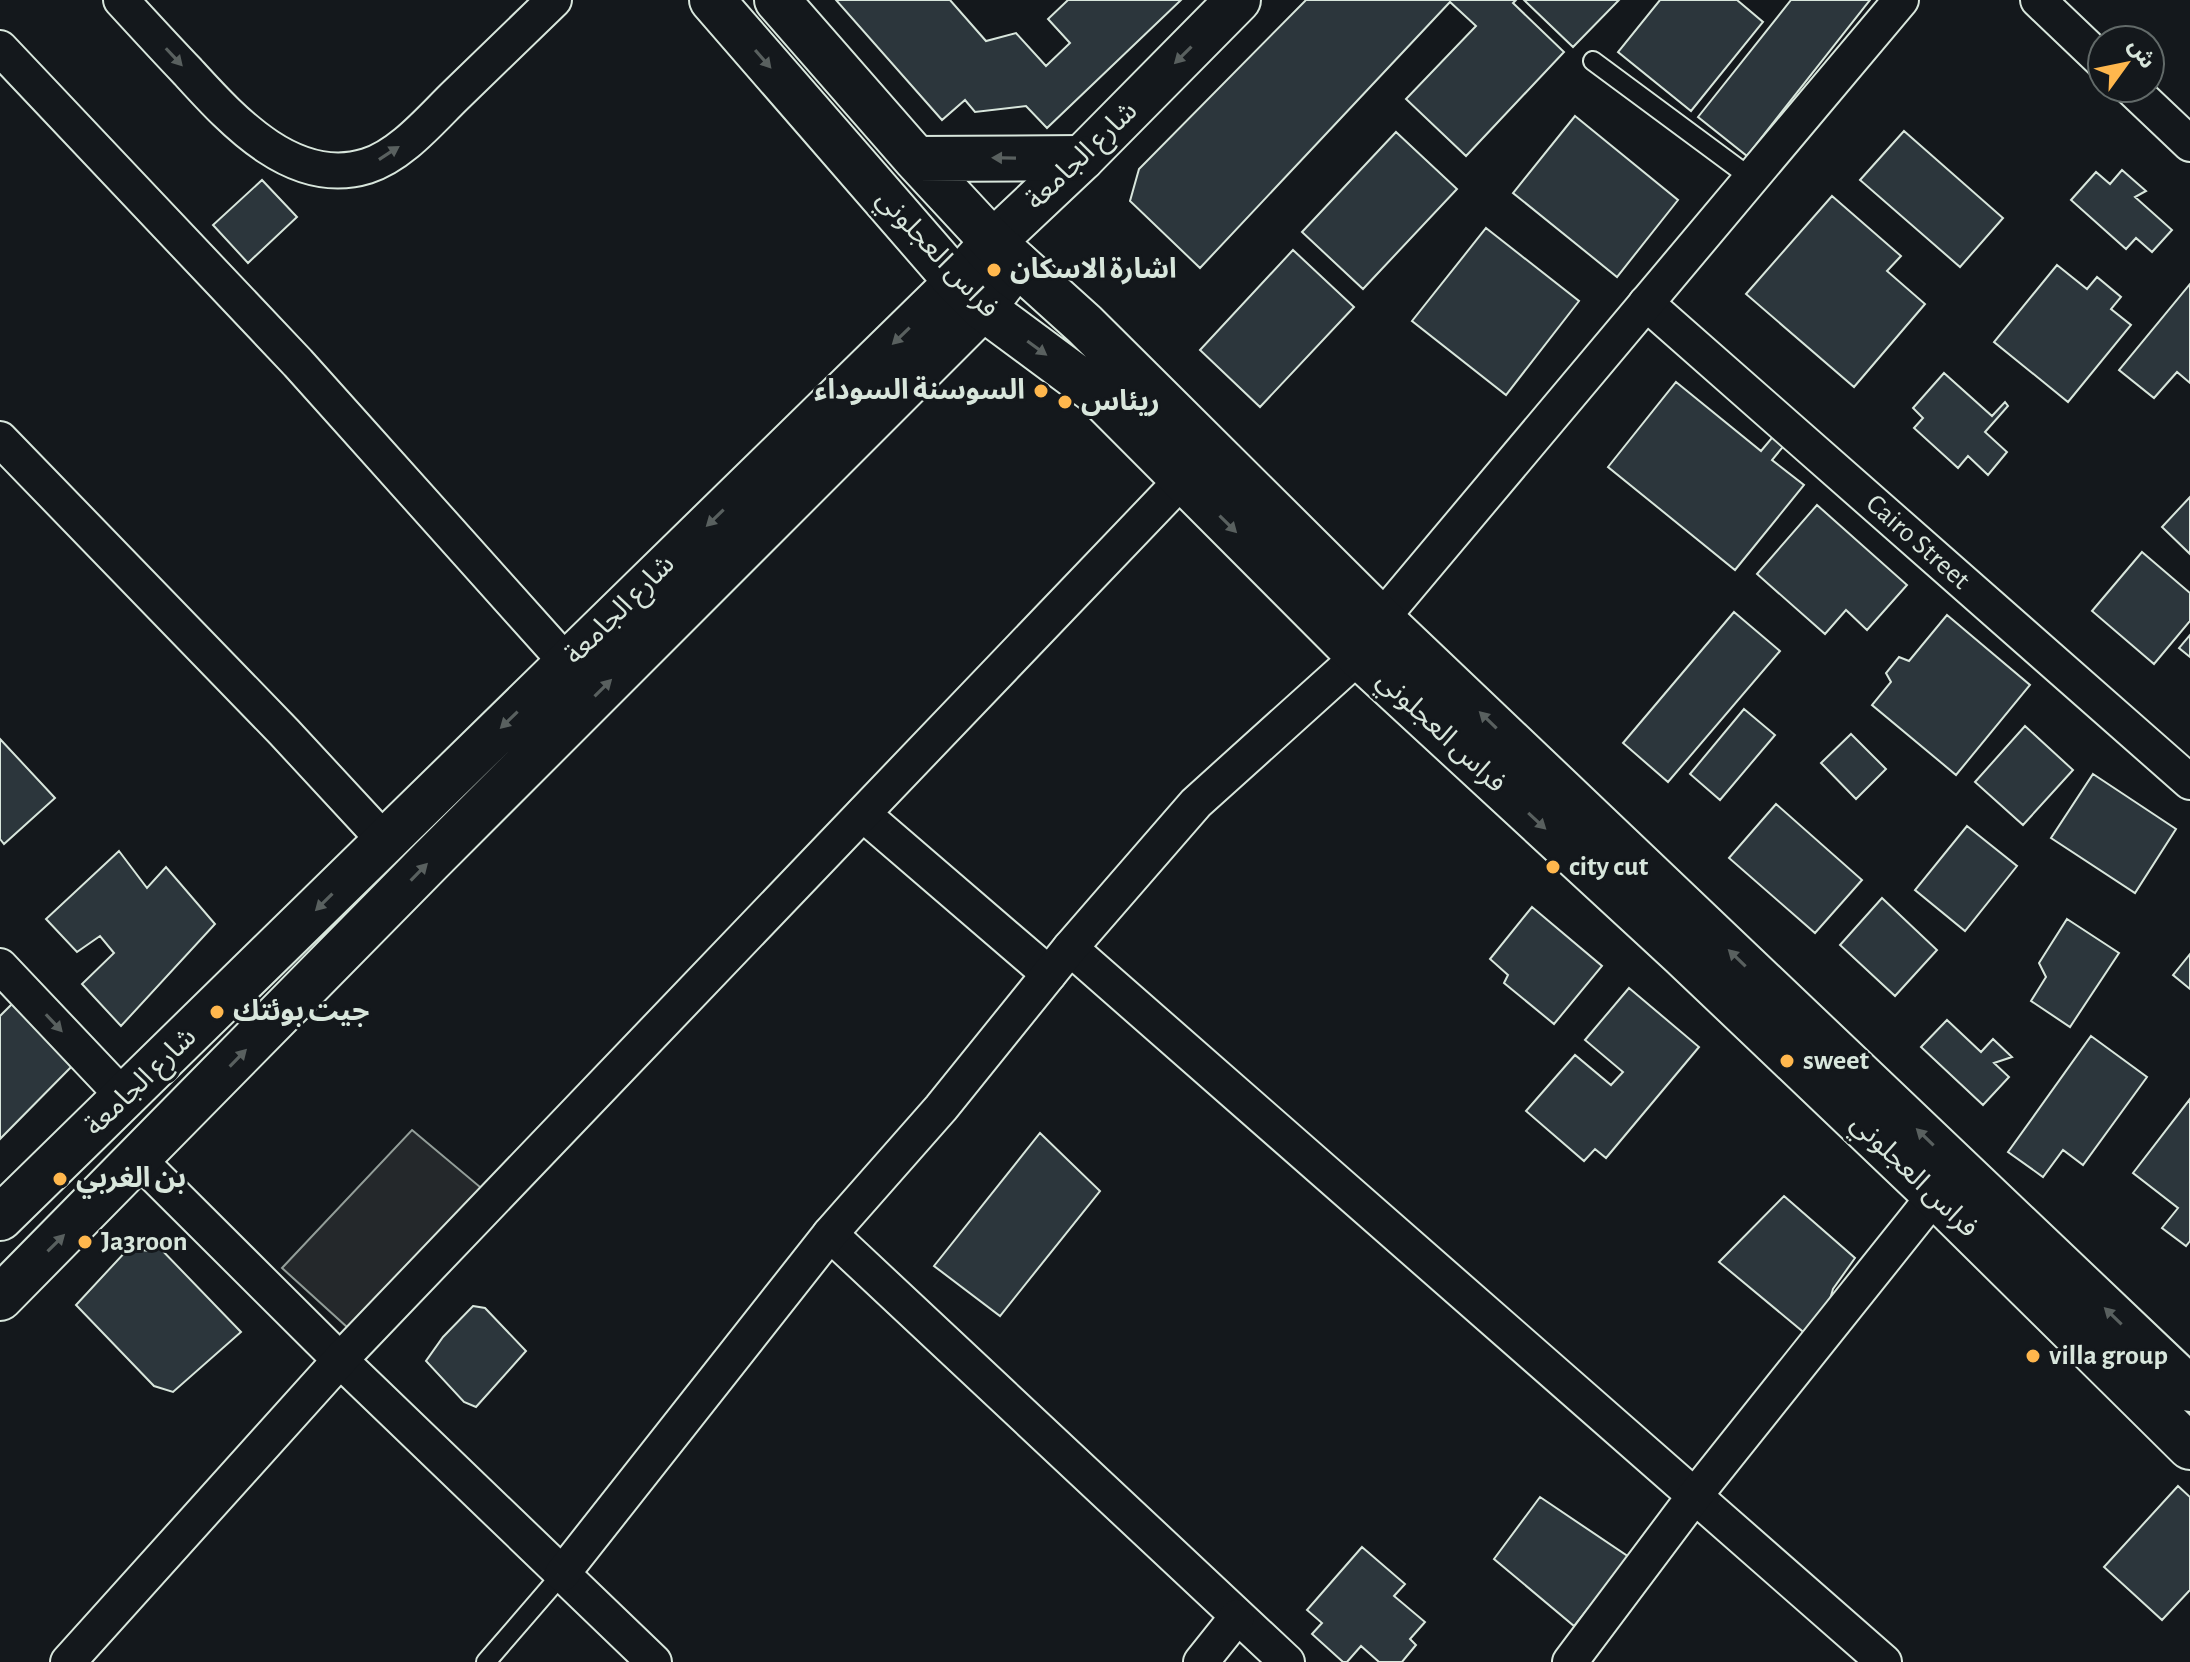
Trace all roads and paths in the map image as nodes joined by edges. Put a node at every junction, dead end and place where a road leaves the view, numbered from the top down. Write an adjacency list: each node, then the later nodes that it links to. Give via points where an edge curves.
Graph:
1 (121, 0): 2 (street, one-way to 2, via 234,122 270,149 338,170 367,166 393,152)
2 (554, 0)
3 (712, 0): 17 (main road, فراس العجلوني, one-way to 17)
4 (777, 0): 14 (main road, فراس العجلوني)
5 (1901, 0): 15 (street)
6 (2038, 0): 8 (street)
7 (1236, 1): 13 (main road, شارع الجامعة, one-way to 13)
8 (2086, 46)
9 (0, 48): 23 (street, via 298,363)
10 (1593, 61): 15 (lane)
11 (2148, 104): 12 (street)
12 (2190, 144)
13 (1082, 158): 14 (main road, one-way to 14); 16 (main road, شارع الجامعة)
14 (916, 159): 16 (main road, فراس العجلوني)
15 (1751, 178): 18 (street)
16 (1005, 253): 17 (main road, شارع الجامعة); 21 (main road, فراس العجلوني, via 1084,324)
17 (970, 295): 20 (main road, فراس العجلوني, one-way to 20, via 1095,391); 23 (main road, شارع الجامعة, one-way to 23); 30 (main road, شارع الجامعة, one-way to 17)
18 (1646, 303): 21 (street); 24 (street, Cairo Street)
19 (0, 439): 26 (street)
20 (1183, 479): 22 (main road, فراس العجلوني, one-way to 22); 25 (street)
21 (1381, 619): 36 (main road, فراس العجلوني, one-way to 21)
22 (1359, 656): 27 (street, via 1196,803); 31 (main road, فراس العجلوني, one-way to 31)
23 (567, 663): 26 (main road, شارع الجامعة, one-way to 26)
24 (2190, 782)
25 (863, 814): 27 (street); 35 (street)
26 (385, 841): 29 (main road, شارع الجامعة, one-way to 29)
27 (1059, 961): 33 (street, via 941,1108); 38 (street)
28 (0, 966): 29 (street, one-way to 29)
29 (125, 1098): 32 (main road, شارع الجامعة)
30 (138, 1159): 34 (main road, شارع الجامعة, one-way to 30); 35 (street)
31 (1935, 1195): 37 (main road, فراس العجلوني); 38 (street)
32 (6, 1199)
33 (830, 1234): 39 (street); 40 (street)
34 (0, 1298)
35 (340, 1360): 39 (street); 41 (street)
36 (2190, 1389)
37 (2190, 1447)
38 (1693, 1498): 46 (street); 47 (street)
39 (562, 1574): 42 (lane); 43 (street)
40 (1237, 1617): 44 (street); 45 (street)
41 (68, 1662)
42 (486, 1662)
43 (654, 1662)
44 (1201, 1662)
45 (1287, 1662)
46 (1570, 1662)
47 (1884, 1662)

